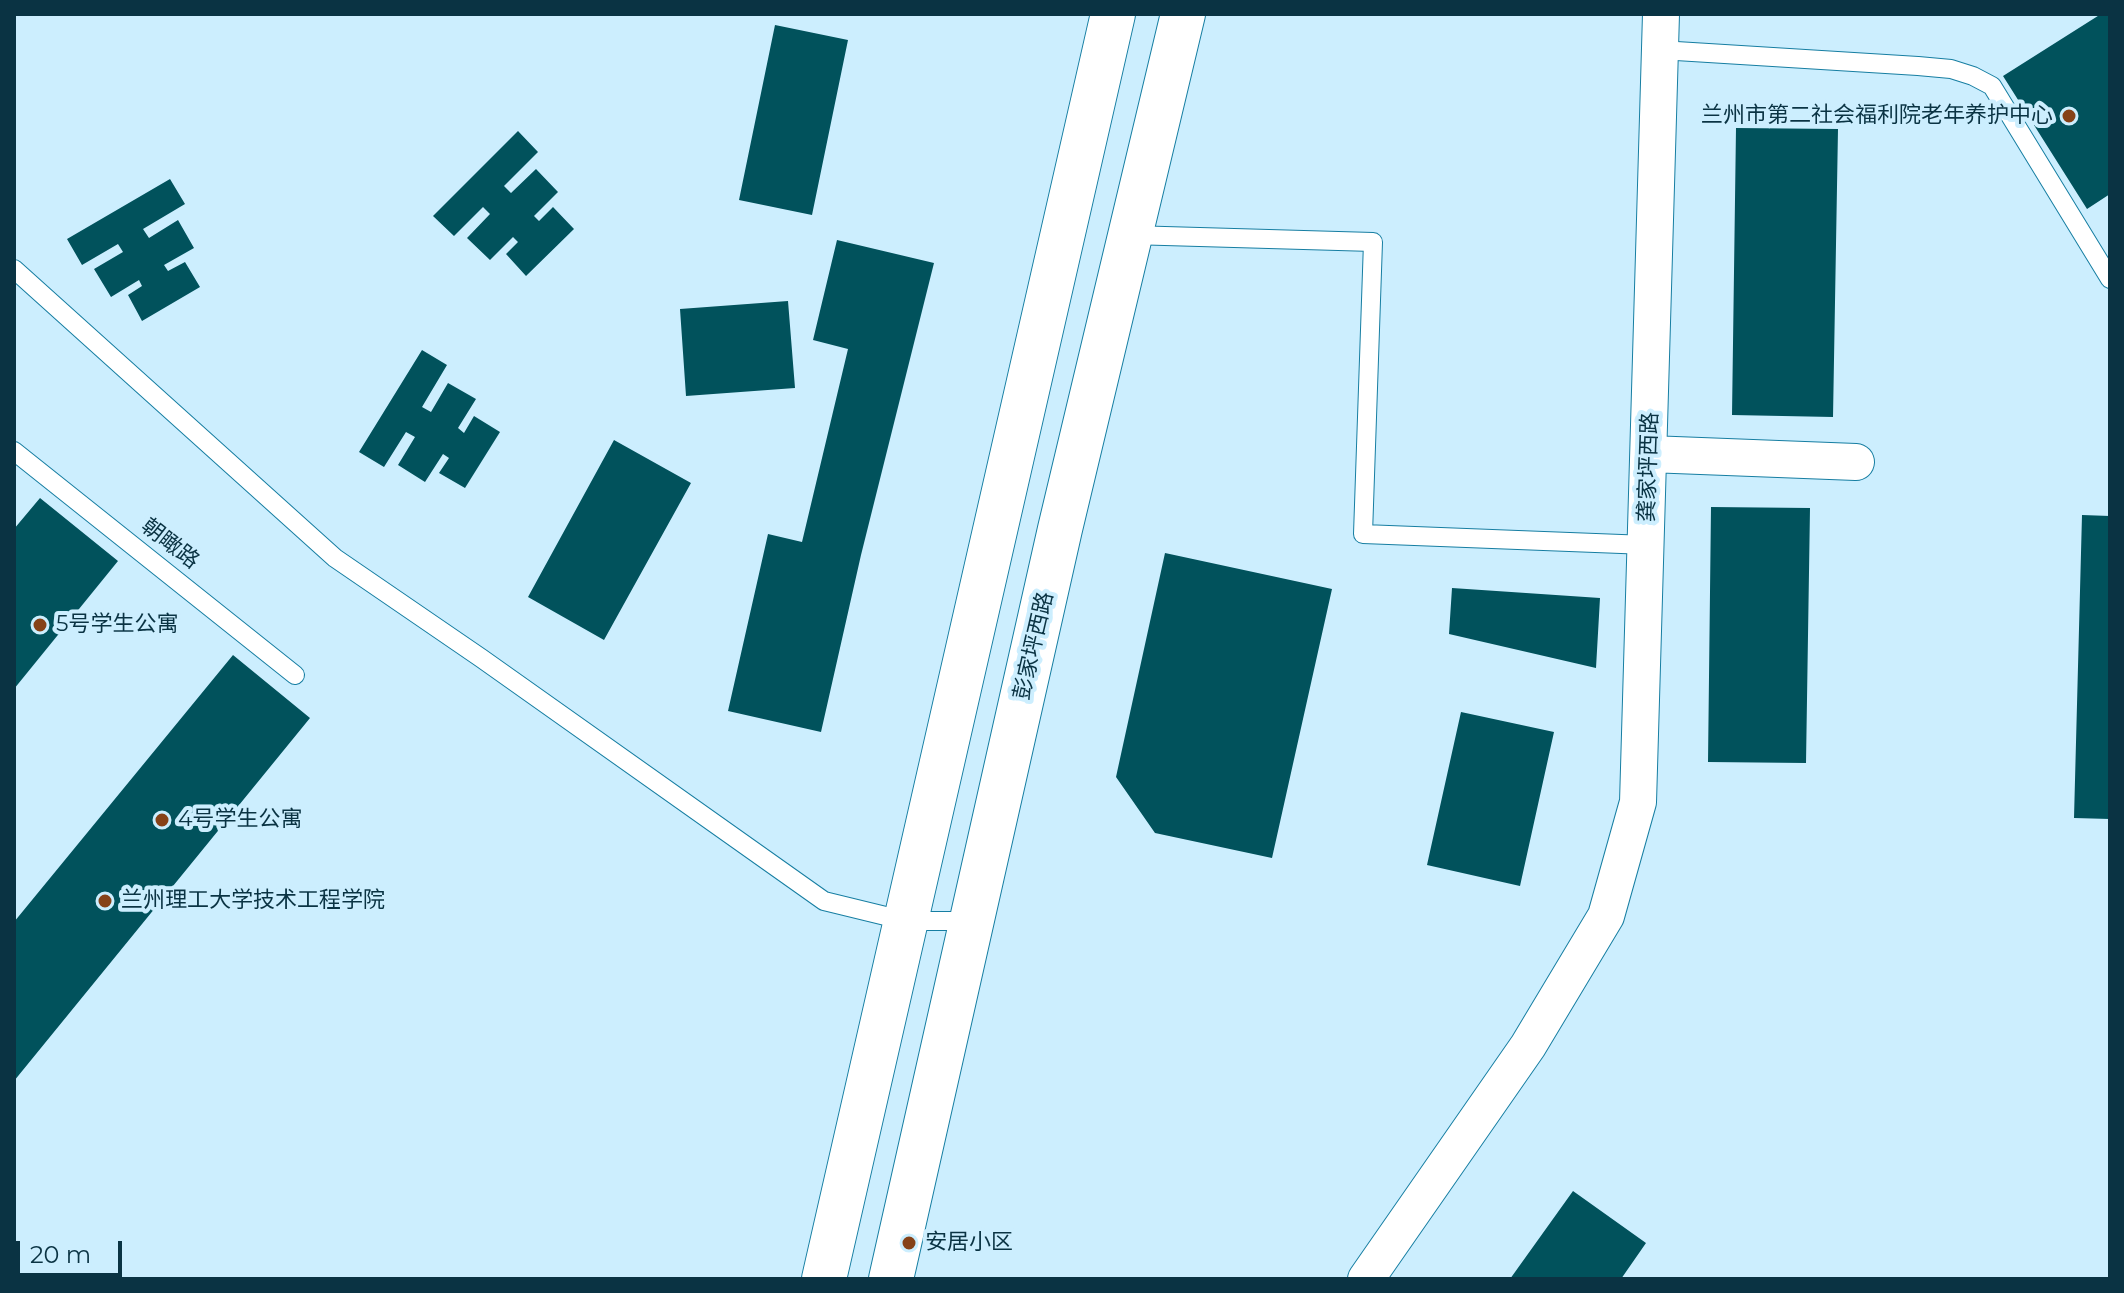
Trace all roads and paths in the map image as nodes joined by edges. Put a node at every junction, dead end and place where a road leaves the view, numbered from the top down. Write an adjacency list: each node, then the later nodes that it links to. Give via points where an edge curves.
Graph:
1 (1113, 14): 13 (main road)
2 (1183, 14): 5 (main road, 彭家坪西路)
3 (1661, 14): 4 (street, 龚家坪西路)
4 (1660, 50): 7 (lane, via 1918,66 1973,76 1992,86); 8 (street, 龚家坪西路)
5 (1130, 235): 11 (lane, via 1373,242 1363,534); 14 (main road, 彭家坪西路)
6 (14, 269): 13 (lane, via 335,558 824,901)
7 (2110, 279)
8 (1649, 454): 10 (street); 11 (street, 龚家坪西路)
9 (16, 457): 12 (lane, 朝瞰路)
10 (1856, 462)
11 (1647, 545): 17 (street, 龚家坪西路, via 1638,802 1606,916 1528,1046)
12 (295, 675)
13 (906, 921): 14 (lane); 15 (main road)
14 (972, 921): 16 (main road, 彭家坪西路)
15 (824, 1279)
16 (891, 1279)
17 (1366, 1279)

